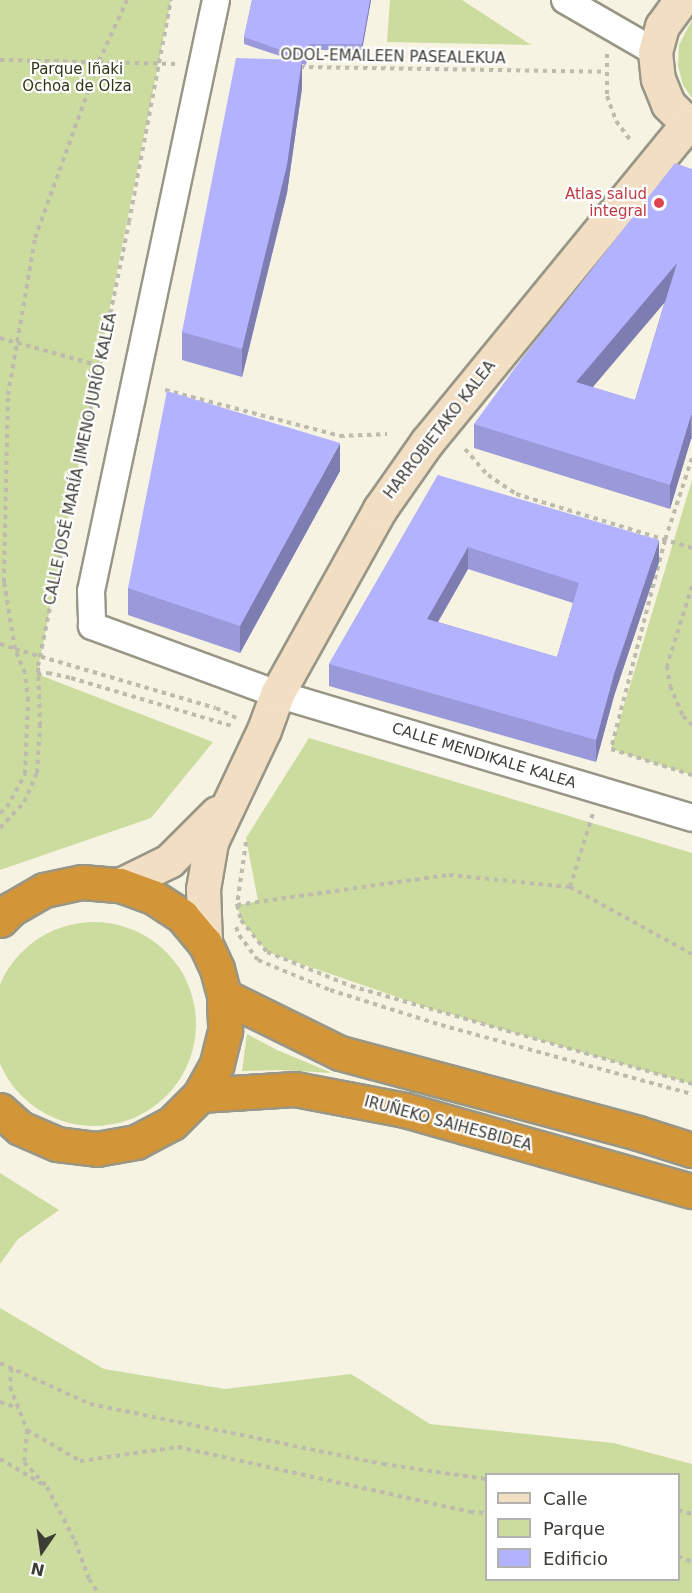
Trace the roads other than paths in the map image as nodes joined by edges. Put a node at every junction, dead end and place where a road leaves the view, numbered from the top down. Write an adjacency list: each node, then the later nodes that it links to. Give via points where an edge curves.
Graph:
1 (216, 0): 6 (street, via 91,591 92,626)
2 (565, 0): 4 (street)
3 (681, 0): 4 (main road, via 662,26)
4 (655, 52): 5 (main road, via 658,80 668,104)
5 (689, 126): 6 (main road, HARROBIETAKO KALEA, via 427,442 380,508)
6 (277, 694): 7 (main road, HARROBIETAKO KALEA, via 262,734); 8 (street, CALLE MENDIKALE KALEA)
7 (228, 801): 9 (main road, HARROBIETAKO KALEA, via 169,861); 11 (main road, HARROBIETAKO KALEA, via 211,842 203,889)
8 (692, 818)
9 (120, 885): 10 (highway, via 82,882 44,890); 11 (highway, via 153,897 182,916)
10 (0, 920)
11 (205, 943): 12 (highway, via 218,969)
12 (224, 996): 13 (highway, via 225,1031 217,1064); 15 (highway, via 340,1053)
13 (200, 1095): 14 (highway, via 172,1123 136,1142 97,1149 57,1144 20,1128); 16 (highway, IRUÑEKO SAIHESBIDEA, via 295,1089 405,1110)
14 (0, 1110)
15 (692, 1150)
16 (692, 1191)

